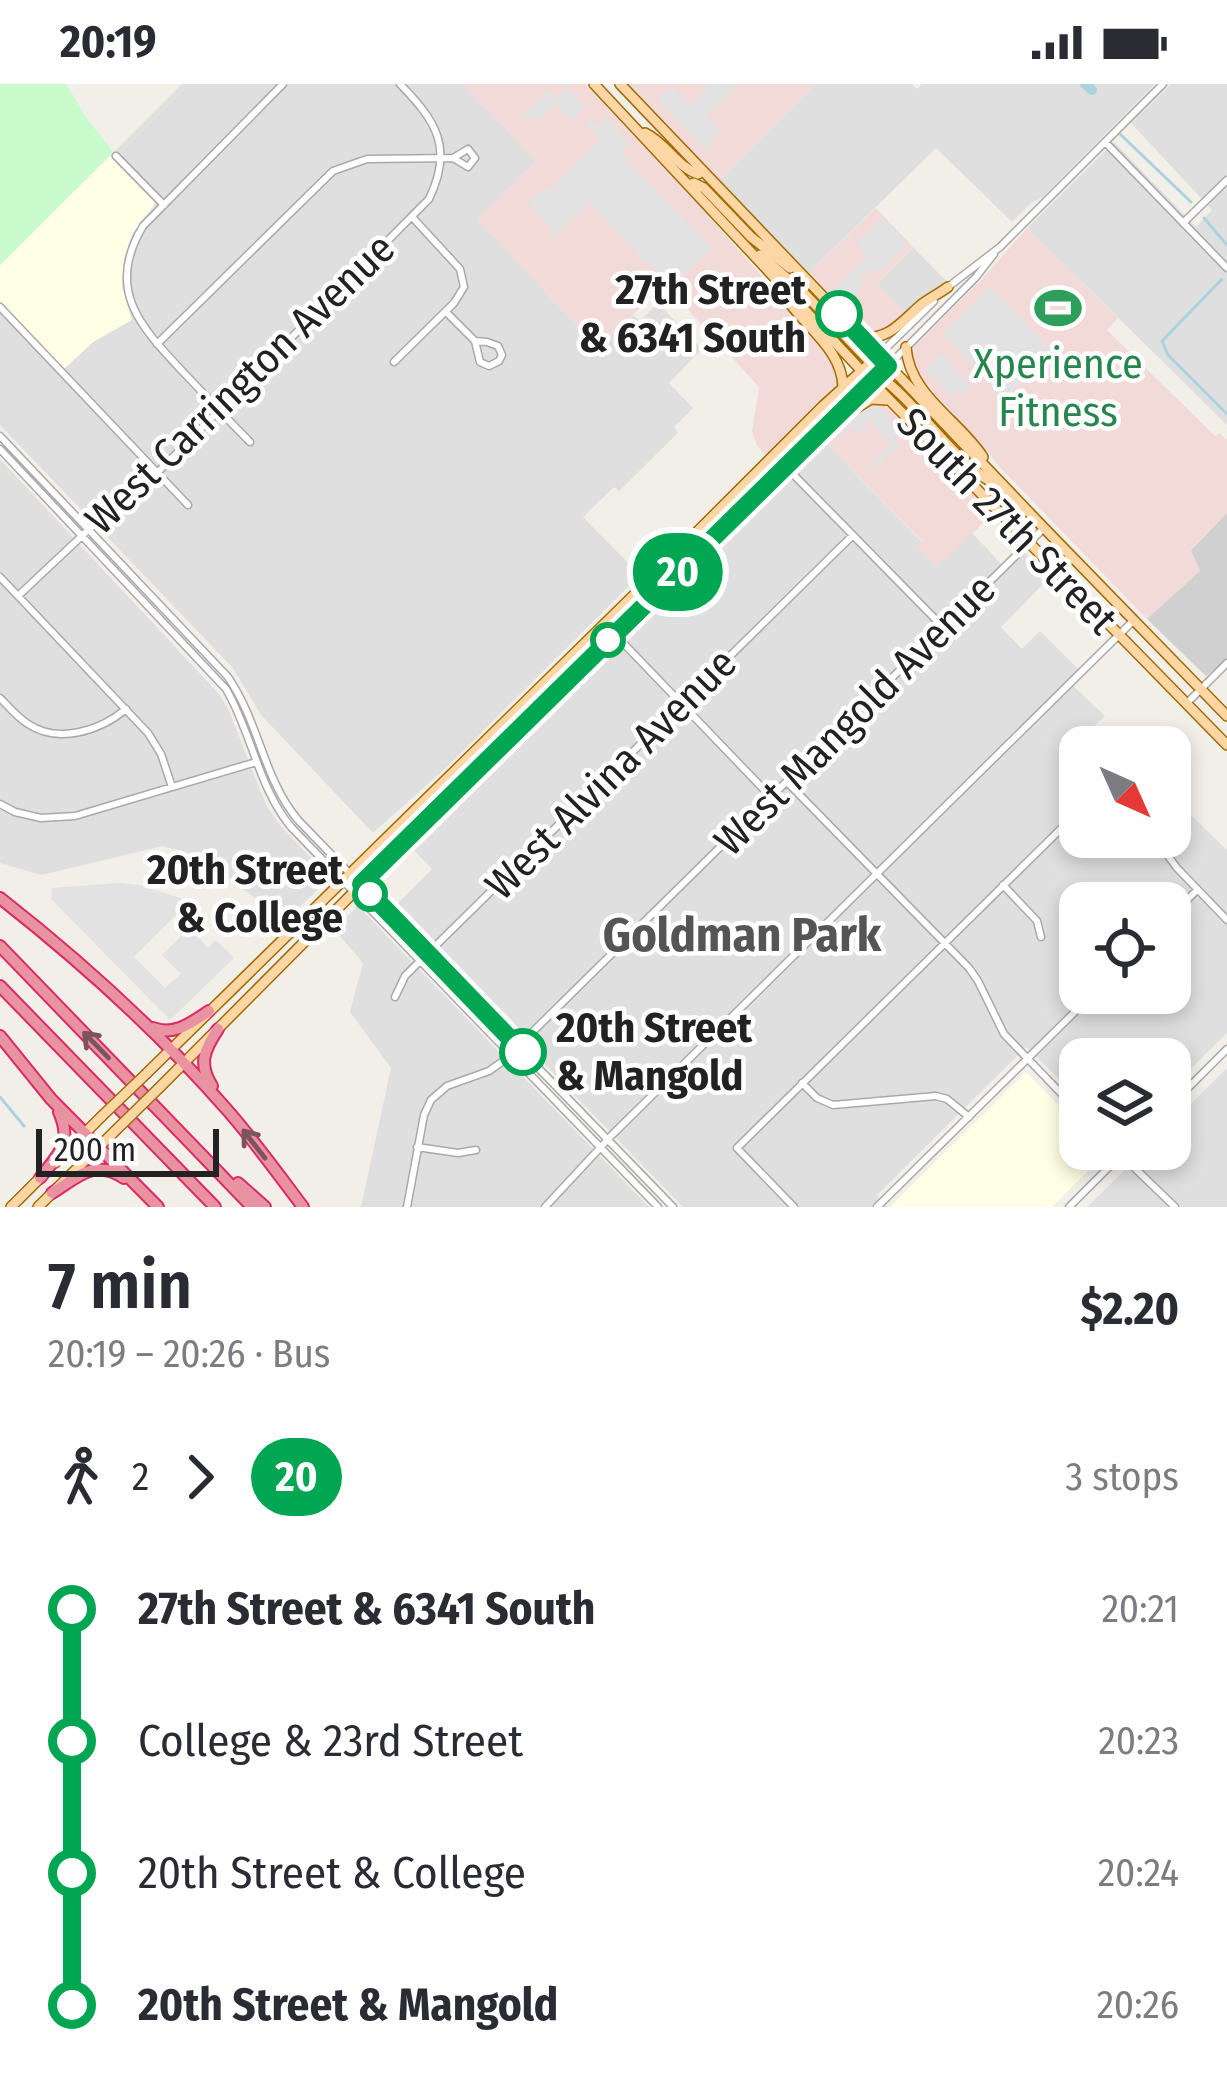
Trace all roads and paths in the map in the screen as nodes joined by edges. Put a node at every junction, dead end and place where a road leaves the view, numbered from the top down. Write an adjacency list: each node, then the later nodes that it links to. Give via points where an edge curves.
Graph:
1 (284, 84): 14 (street)
2 (400, 84): 9 (street, via 434,125)
3 (594, 84): 6 (main road, South 27th Street)
4 (620, 84): 11 (main road, South 27th Street)
5 (1163, 84): 7 (street)
6 (640, 132): 11 (main road, via 689,172); 13 (main road, South 27th Street)
7 (1105, 142): 16 (street); 18 (street)
8 (116, 156): 14 (street)
9 (441, 158): 10 (street); 15 (street, West Carrington Avenue, via 429,199); 27 (street, via 367,158 333,171)
10 (453, 158)
11 (702, 172): 20 (main road, South 27th Street)
12 (1227, 180): 16 (street)
13 (689, 185): 17 (main road, South 27th Street); 20 (main road, via 704,188)
14 (164, 205): 27 (street, via 135,239 127,274 132,310)
15 (412, 218): 24 (street, via 463,275 462,292); 35 (street, West Carrington Avenue)
16 (1184, 224): 19 (street)
17 (737, 237): 21 (main road, South 27th Street); 30 (main road)
18 (1000, 247): 22 (street); 28 (street)
19 (1227, 268)
20 (800, 273): 25 (main road, South 27th Street)
21 (771, 275): 30 (main road, South 27th Street); 33 (main road, via 835,358)
22 (948, 287): 25 (main road, via 885,335); 30 (street)
23 (0, 307): 40 (street)
24 (446, 311): 26 (street); 29 (street)
25 (861, 338): 30 (main road, South 27th Street)
26 (475, 341): 26 (street, via 484,365 499,361 496,345)
27 (157, 344): 35 (street)
28 (906, 347): 31 (street); 41 (main road, via 916,381)
29 (394, 362)
30 (870, 363): 31 (main road, South 27th Street); 32 (main road, South 27th Street); 33 (main road)
31 (888, 366): 32 (main road); 41 (main road, South 27th Street)
32 (876, 379): 34 (main road, South 27th Street); 39 (main road); 42 (main road)
33 (843, 387): 51 (main road)
34 (891, 402): 39 (main road, via 864,402); 47 (main road, South 27th Street)
35 (219, 410): 37 (street); 40 (street, West Carrington Avenue)
36 (0, 436): 45 (street)
37 (250, 442)
38 (0, 448): 45 (street)
39 (789, 462): 46 (street); 53 (main road)
40 (157, 473): 43 (street); 45 (street, West Carrington Avenue)
41 (996, 477): 42 (main road, South 27th Street)
42 (1010, 491): 44 (main road, South 27th Street)
43 (188, 506)
44 (1044, 528): 47 (street, West Mangold Avenue); 50 (main road, South 27th Street)
45 (86, 533): 49 (street, West Carrington Avenue); 63 (street, via 226,689)
46 (854, 536): 52 (street); 59 (street, West Alvina Avenue)
47 (1028, 543): 52 (street, West Mangold Avenue); 54 (main road, South 27th Street)
48 (0, 577): 49 (street)
49 (18, 596): 60 (street)
50 (1133, 621): 54 (street); 56 (main road, South 27th Street)
51 (605, 624): 53 (street); 71 (main road)
52 (943, 627): 64 (street, West Mangold Avenue)
53 (615, 634): 59 (street); 73 (main road)
54 (1118, 635): 58 (main road, South 27th Street); 70 (street)
55 (1227, 663): 56 (street)
56 (1201, 688): 58 (street); 61 (main road, South 27th Street)
57 (0, 698): 60 (street, via 52,734 98,727)
58 (1187, 703): 62 (main road, South 27th Street)
59 (682, 704): 66 (street); 81 (street, West Alvina Avenue)
60 (126, 709): 65 (street, via 153,739)
61 (1227, 716)
62 (1227, 745)
63 (261, 760): 65 (street); 71 (street, via 282,800)
64 (787, 782): 66 (street, West Mangold Avenue); 70 (street)
65 (172, 787): 67 (street, via 75,816 41,818)
66 (771, 797): 90 (street, West Mangold Avenue)
67 (0, 804)
68 (1059, 830): 72 (street)
69 (1171, 858): 74 (street)
70 (877, 874): 79 (street); 104 (street)
71 (347, 878): 73 (street); 85 (main road)
72 (1003, 885): 78 (street, via 1037,920); 79 (street)
73 (357, 888): 81 (street); 82 (street); 88 (main road)
74 (1197, 890): 75 (street); 77 (street)
75 (1191, 896)
76 (0, 898): 86 (highway)
77 (1227, 920)
78 (1041, 937)
79 (944, 943): 94 (street); 96 (street)
80 (0, 946): 102 (highway, one-way to 80)
81 (428, 954): 82 (street, West Alvina Avenue); 90 (street)
82 (420, 961): 84 (street, West Alvina Avenue); 93 (street)
83 (0, 986): 117 (highway)
84 (395, 997)
85 (209, 1011): 86 (highway, via 170,1032); 92 (main road)
86 (133, 1012): 92 (highway)
87 (1073, 1014): 94 (street)
88 (218, 1029): 95 (main road); 100 (highway, via 202,1062)
89 (0, 1036): 99 (highway)
90 (518, 1047): 93 (street, West Mangold Avenue); 104 (street)
91 (1227, 1049): 97 (street)
92 (169, 1050): 95 (highway); 103 (main road, bridge)
93 (511, 1054): 106 (street, West Mangold Avenue, via 436,1094); 107 (street)
94 (1027, 1059): 98 (street); 101 (street)
95 (183, 1064): 100 (highway); 105 (main road, bridge)
96 (802, 1083): 101 (street, via 833,1105 936,1096); 125 (street, via 737,1148)
97 (1191, 1085)
98 (1059, 1092)
99 (51, 1100): 103 (highway); 111 (highway, via 65,1139)
100 (227, 1109): 120 (highway, one-way to 100)
101 (969, 1118): 126 (street)
102 (177, 1128): 118 (highway); 119 (highway)
103 (85, 1133): 105 (highway); 111 (main road)
104 (608, 1140): 107 (street); 124 (street)
105 (100, 1146): 112 (highway); 113 (main road)
106 (417, 1147): 108 (street); 121 (street, West Mangold Avenue)
107 (601, 1148): 122 (street); 123 (street)
108 (476, 1150)
109 (1103, 1170): 127 (street)
110 (1139, 1170): 128 (street)
111 (40, 1178): 114 (main road)
112 (142, 1192): 113 (highway, via 99,1168); 116 (highway)
113 (52, 1193): 115 (main road)
114 (11, 1207)
115 (38, 1207)
116 (158, 1207)
117 (214, 1207)
118 (252, 1207)
119 (265, 1207)
120 (303, 1207)
121 (406, 1207)
122 (545, 1207)
123 (658, 1207)
124 (673, 1207)
125 (794, 1207)
126 (878, 1207)
127 (1069, 1207)
128 (1175, 1207)

